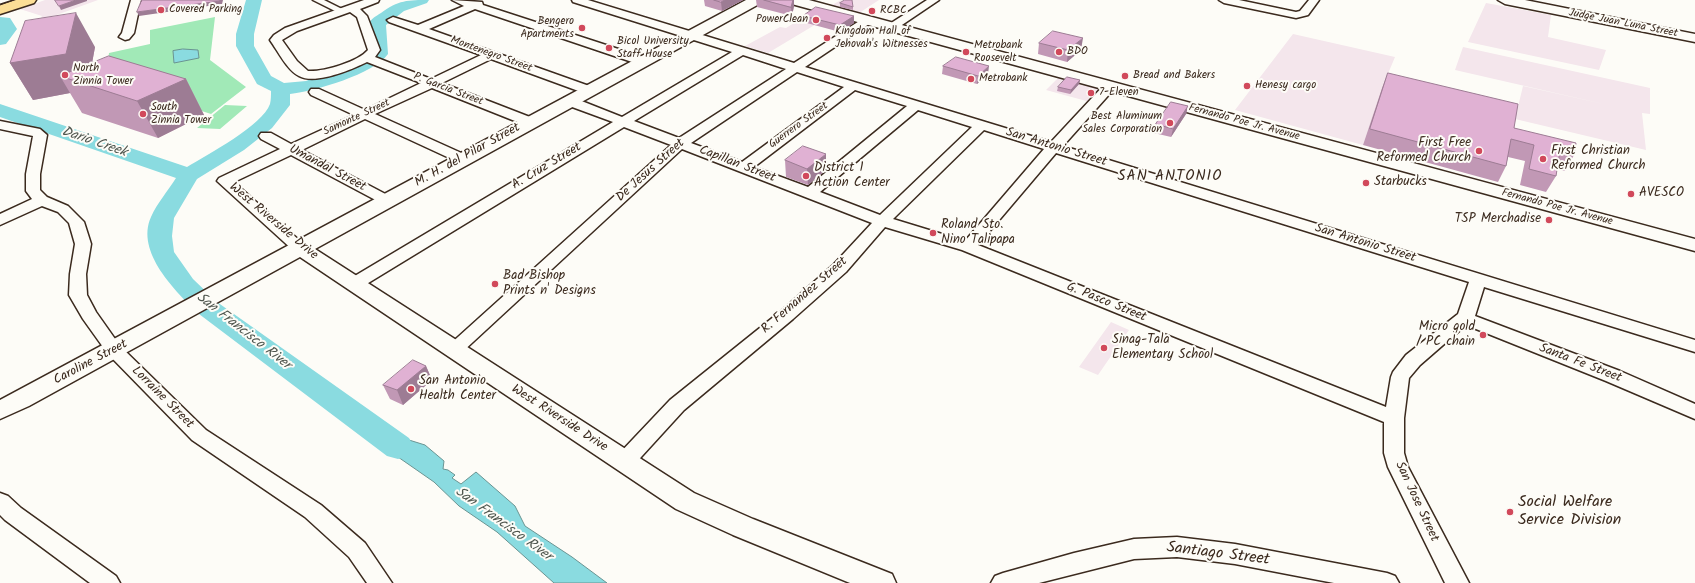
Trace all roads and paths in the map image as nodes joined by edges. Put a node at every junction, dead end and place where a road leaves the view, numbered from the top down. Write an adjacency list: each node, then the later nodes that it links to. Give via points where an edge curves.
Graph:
1 (29, 0): 16 (highway)
2 (136, 0): 23 (street)
3 (317, 0): 17 (street)
4 (374, 0): 17 (street)
5 (457, 0): 15 (street)
6 (486, 0): 15 (street)
7 (577, 0): 22 (street, San Antonio Street)
8 (756, 0): 22 (street, M. H. del Pilar Street)
9 (793, 0): 19 (main road, Fernando Poe Jr. Avenue)
10 (934, 0): 20 (street)
11 (1224, 0): 12 (street, via 1290,14 1304,13)
12 (1314, 0)
13 (1505, 0): 14 (street, Judge Juan Luna Street)
14 (1526, 2): 24 (street, Judge Juan Luna Street)
15 (474, 5): 21 (street); 28 (street)
16 (0, 10)
17 (347, 10): 27 (street, via 362,16 374,50); 27 (street, via 282,34 276,40 302,73 309,76 333,72)
18 (393, 20): 21 (street, Montenegro Street)
19 (868, 20): 20 (main road, Fernando Poe Jr. Avenue); 29 (street, De Jesus Street)
20 (892, 27): 32 (main road, Fernando Poe Jr. Avenue)
21 (419, 29): 26 (street, Montenegro Street)
22 (689, 36): 25 (street, San Antonio Street); 28 (street, M. H. del Pilar Street)
23 (125, 37)
24 (1695, 38)
25 (741, 51): 29 (street, San Antonio Street); 39 (street, A. Cruz Street)
26 (491, 55): 30 (street, Samonte Street); 33 (street, Montenegro Street)
27 (371, 60): 30 (street, P. Garcia Street)
28 (642, 61): 33 (street, M. H. del Pilar Street)
29 (796, 67): 31 (street, San Antonio Street); 43 (street, De Jesus Street)
30 (431, 84): 37 (street, Samonte Street); 38 (street, P. Garcia Street)
31 (854, 85): 36 (street, San Antonio Street); 47 (street, Guerrero Street)
32 (1110, 86): 44 (street); 54 (main road, Fernando Poe Jr. Avenue)
33 (588, 90): 35 (street, M. H. del Pilar Street)
34 (315, 92): 37 (street)
35 (569, 101): 38 (street, M. H. del Pilar Street); 39 (street, Capillan Street)
36 (916, 105): 41 (street, San Antonio Street); 49 (street)
37 (365, 115): 45 (street, Samonte Street); 46 (street)
38 (530, 122): 46 (street, M. H. del Pilar Street)
39 (622, 122): 43 (street, Capillan Street); 58 (street, A. Cruz Street)
40 (0, 125): 50 (street, via 40,135 32,182 33,191)
41 (982, 125): 44 (street, San Antonio Street); 53 (street, R. Fernandez Street)
42 (266, 136): 45 (street, Umandal Street)
43 (680, 144): 47 (street, Capillan Street); 63 (street, De Jesus Street)
44 (1053, 148): 55 (street); 57 (street, San Antonio Street)
45 (291, 150): 48 (street, Samonte Street); 51 (street, Umandal Street)
46 (463, 159): 51 (street, M. H. del Pilar Street)
47 (743, 168): 49 (street, Capillan Street)
48 (224, 181): 56 (street, West Riverside Drive)
49 (809, 194): 53 (street, Capillan Street)
50 (42, 200): 52 (street); 62 (street, Lorraine Street, via 63,209 76,222 83,244 78,274 78,295)
51 (388, 201): 56 (street, M. H. del Pilar Street)
52 (0, 220)
53 (882, 221): 55 (street, G. Pasco Street); 67 (street, R. Fernandez Street, via 840,268 677,405)
54 (1695, 245)
55 (968, 247): 66 (street, G. Pasco Street)
56 (301, 249): 58 (street, West Riverside Drive); 59 (street, M. H. del Pilar Street)
57 (1478, 279): 60 (street, San Jose Street); 61 (street, San Antonio Street)
58 (354, 284): 63 (street, West Riverside Drive)
59 (182, 314): 62 (street, Caroline Street)
60 (1464, 318): 65 (street, Santa Fe Street, via 1613,376); 66 (street, San Jose Street, via 1413,360 1400,377)
61 (1695, 346)
62 (114, 350): 64 (street, Caroline Street); 70 (street, Lorraine Street, via 199,436 324,520 357,550)
63 (454, 350): 67 (street, West Riverside Drive)
64 (0, 410)
65 (1695, 412)
66 (1394, 418): 74 (street, San Jose Street, via 1394,453 1398,467)
67 (624, 462): 71 (street, West Riverside Drive, via 686,501)
68 (4, 513): 69 (street)
69 (108, 583)
70 (380, 583)
71 (882, 583)
72 (1003, 583): 73 (street, Santiago Street, via 1134,549 1177,547 1235,554)
73 (1387, 583)
74 (1457, 583)

